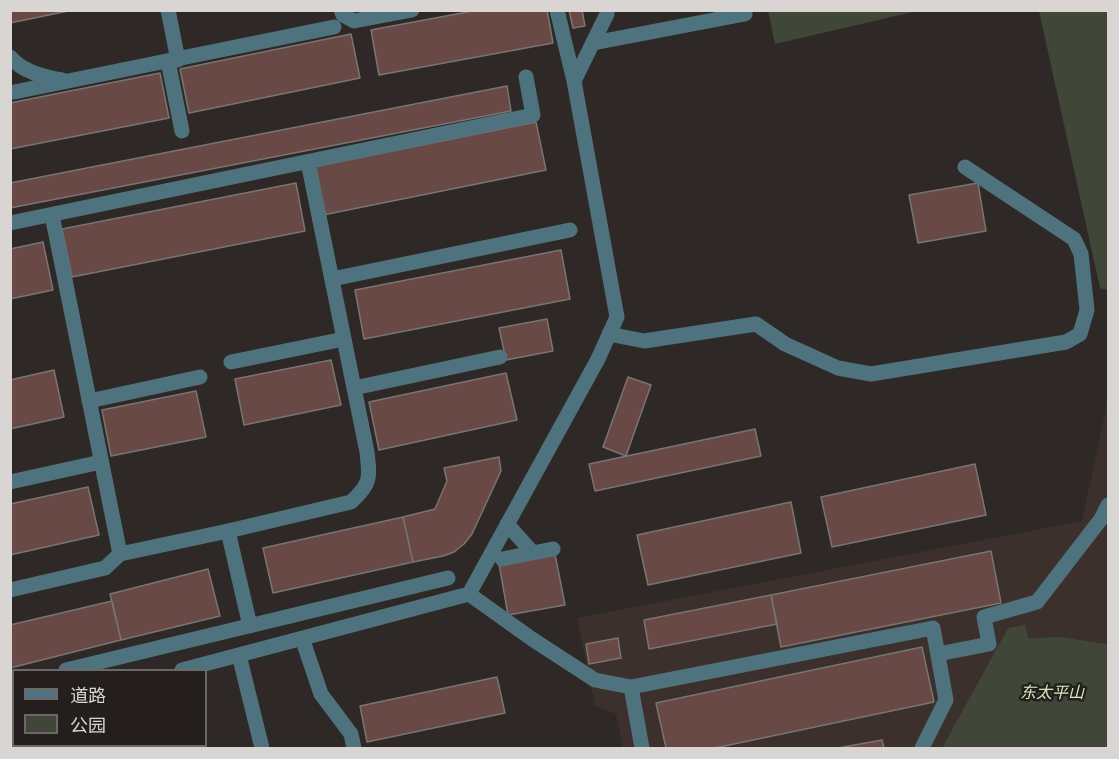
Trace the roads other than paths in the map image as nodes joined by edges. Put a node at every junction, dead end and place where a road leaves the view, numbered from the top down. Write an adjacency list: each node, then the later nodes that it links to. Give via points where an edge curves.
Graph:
1 (168, 10): 10 (street)
2 (341, 10): 3 (street, via 354,21)
3 (412, 10)
4 (557, 10): 13 (street)
5 (607, 10): 8 (street)
6 (745, 14): 8 (street)
7 (334, 27): 10 (street)
8 (593, 42): 13 (street)
9 (10, 57): 12 (street, via 31,72)
10 (173, 60): 12 (street); 15 (street)
11 (526, 77): 16 (street, via 533,115)
12 (70, 81): 14 (street)
13 (574, 81): 22 (street, via 617,317)
14 (14, 92)
15 (182, 131)
16 (308, 162): 18 (street); 21 (street)
17 (965, 166): 22 (street, via 1074,239 1081,254 1087,310 1080,334 1066,342 871,374 838,368 785,344 756,324 644,341)
18 (52, 215): 19 (street); 28 (street)
19 (10, 223)
20 (570, 230): 21 (street)
21 (332, 279): 23 (street)
22 (609, 334): 32 (street)
23 (344, 339): 25 (street); 27 (street)
24 (500, 357): 27 (street)
25 (231, 362)
26 (200, 377): 28 (street)
27 (354, 388): 33 (street, via 369,469 362,491 351,502)
28 (89, 401): 29 (street)
29 (101, 462): 30 (street); 36 (street)
30 (10, 482)
31 (1108, 505): 43 (street, via 1037,602 984,617 989,644)
32 (507, 524): 35 (street); 40 (street)
33 (228, 531): 36 (street); 41 (street)
34 (553, 549): 35 (street)
35 (532, 553): 37 (street)
36 (120, 554): 39 (street, via 105,568)
37 (502, 559)
38 (448, 578): 41 (street)
39 (10, 590)
40 (469, 594): 42 (street); 47 (street, via 595,680)
41 (250, 626): 45 (street)
42 (302, 638): 44 (street); 49 (street, via 321,694 351,734)
43 (938, 654): 47 (street, via 933,628); 51 (street, via 946,700)
44 (239, 655): 46 (street); 48 (street)
45 (70, 669)
46 (186, 669)
47 (631, 687): 50 (street)
48 (262, 748)
49 (354, 748)
50 (642, 748)
51 (922, 748)

